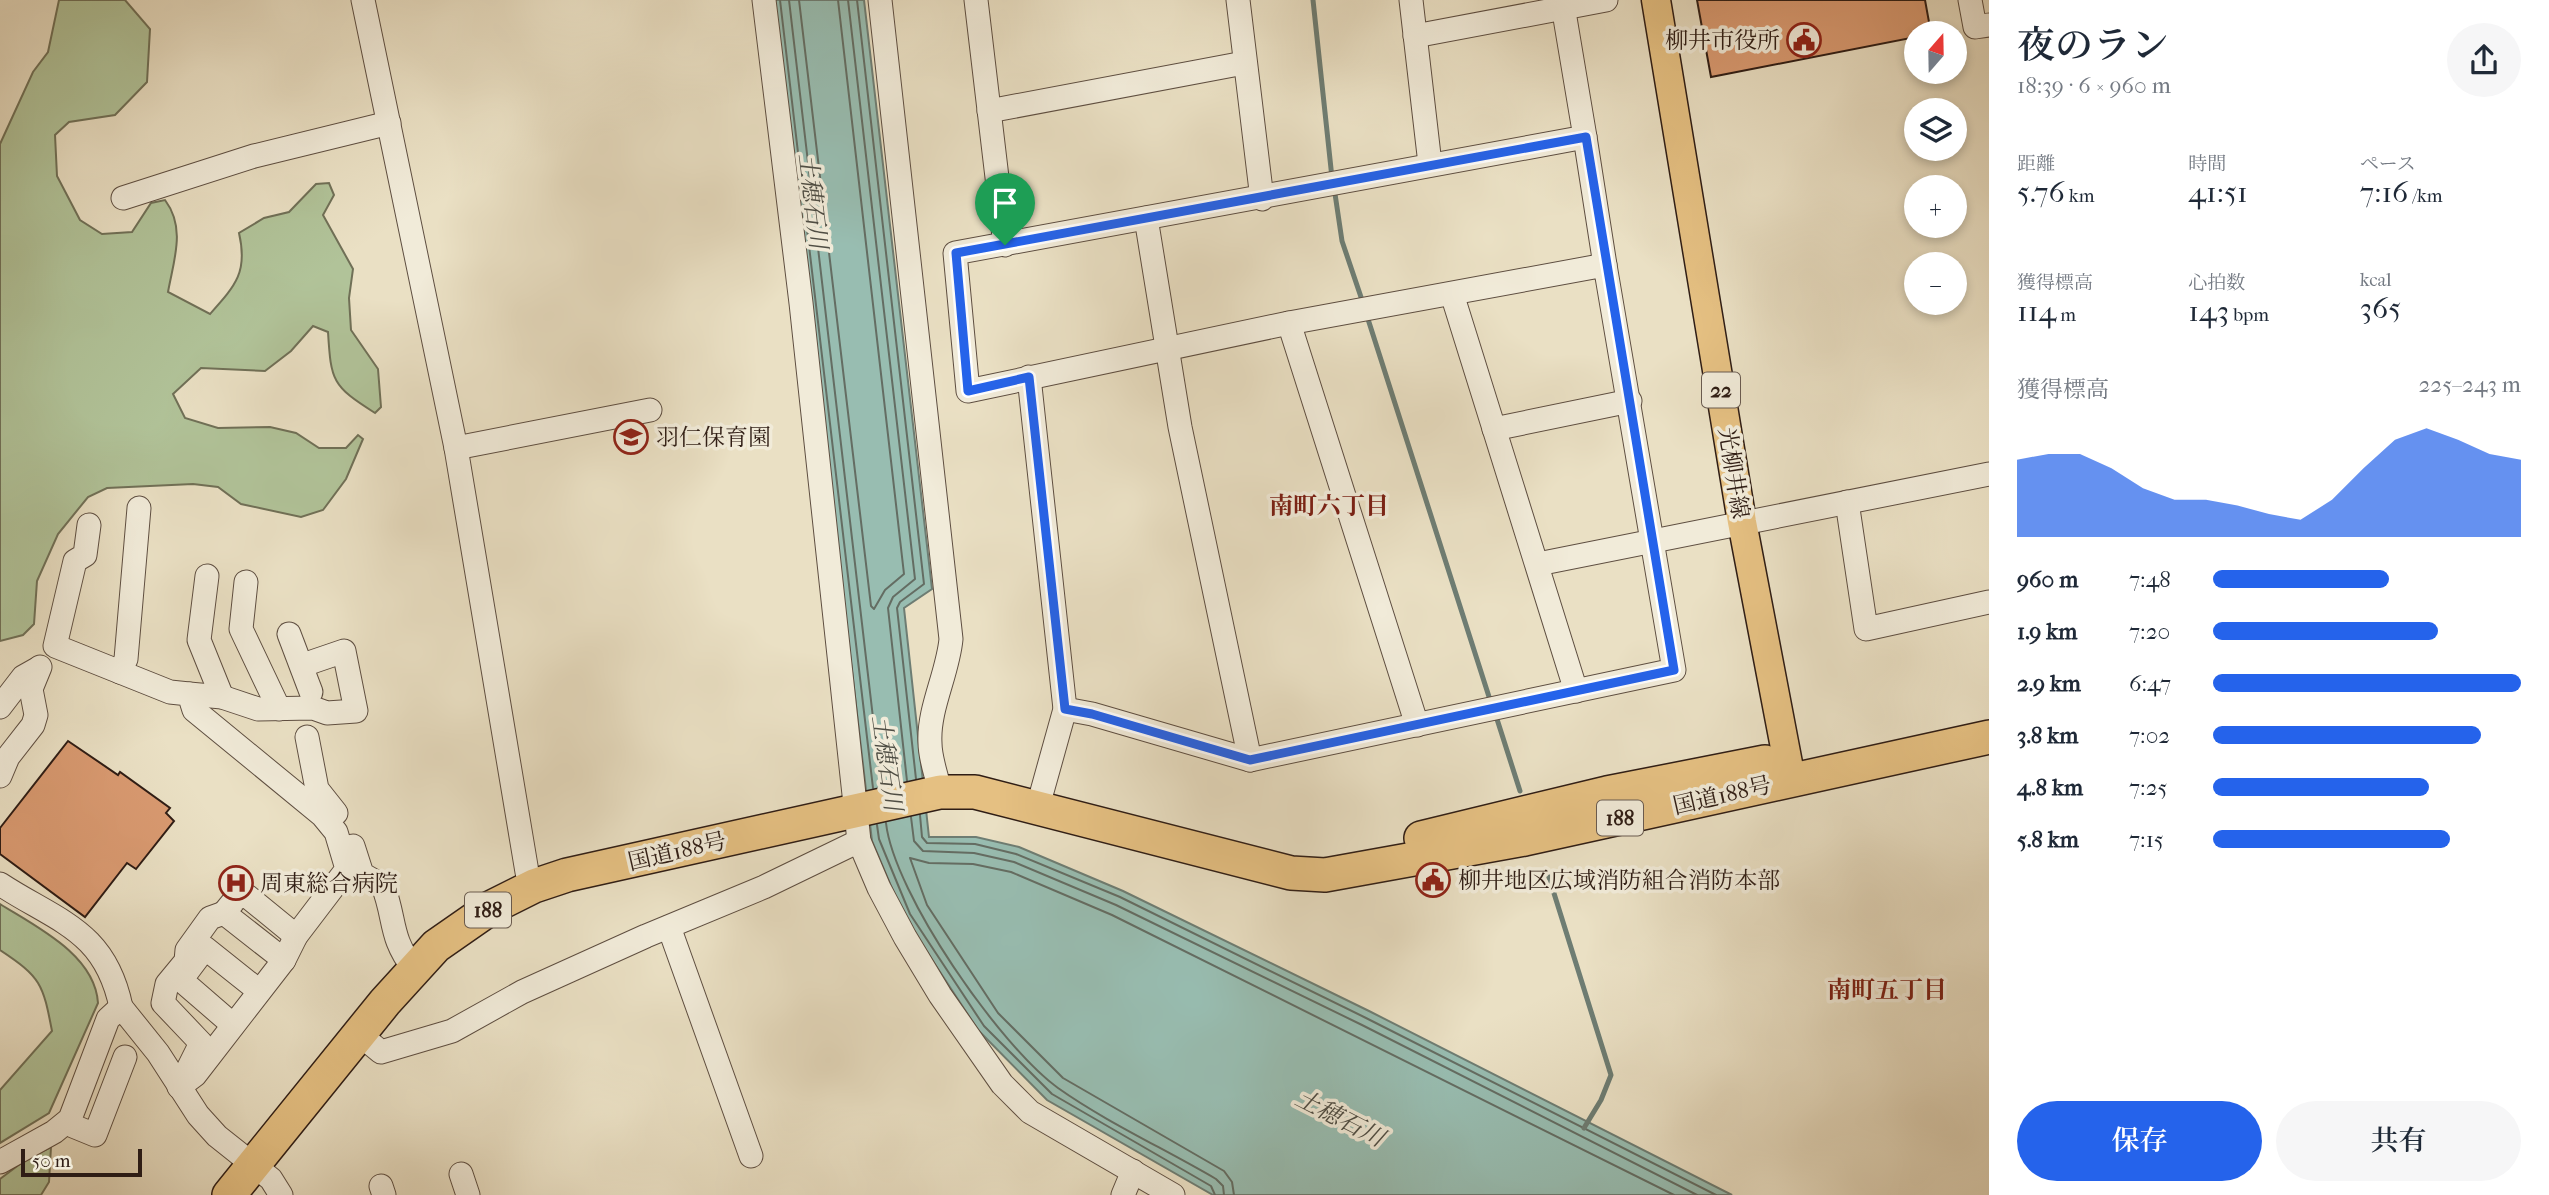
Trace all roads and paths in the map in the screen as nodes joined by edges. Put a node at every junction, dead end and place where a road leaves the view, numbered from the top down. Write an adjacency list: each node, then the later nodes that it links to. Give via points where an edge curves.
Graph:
1 (363, 0): 15 (street)
2 (764, 0): 63 (street)
3 (880, 0): 61 (street, via 951,639 930,743)
4 (976, 0): 14 (street)
5 (1238, 0): 13 (street)
6 (1411, 0): 12 (street)
7 (1606, 0): 10 (street)
8 (1656, 0): 34 (main road, 光柳井線 / 22)
9 (1970, 0): 11 (street, via 1975,27)
10 (1563, 4): 12 (street); 16 (street)
11 (1989, 25)
12 (1415, 36): 17 (street)
13 (1244, 63): 14 (street); 19 (street)
14 (989, 111): 21 (street)
15 (389, 123): 18 (street, via 254,156); 30 (street)
16 (1586, 137): 17 (street); 22 (street)
17 (1430, 164): 19 (street)
18 (123, 198)
19 (1262, 199): 20 (street)
20 (1146, 218): 21 (street); 25 (street)
21 (1005, 245): 26 (street, via 956,253 968,391)
22 (1605, 265): 23 (street); 27 (street)
23 (1452, 295): 24 (street); 29 (street)
24 (1289, 323): 25 (street); 55 (street)
25 (1168, 350): 26 (street); 58 (street, via 1193,493)
26 (1029, 377): 53 (street)
27 (1630, 401): 29 (street); 36 (street)
28 (650, 410): 30 (street)
29 (1494, 429): 37 (street)
30 (456, 447): 65 (street, via 527,872)
31 (1989, 474): 32 (street)
32 (1847, 502): 34 (street); 40 (street, via 1866,629)
33 (139, 508): 45 (street, via 126,659)
34 (1742, 522): 36 (street); 59 (main road, 光柳井線 / 22)
35 (89, 525): 42 (street, via 85,555 75,561 55,646)
36 (1653, 543): 37 (street); 46 (street, via 1674,670)
37 (1538, 564): 46 (street)
38 (207, 576): 49 (street, via 199,640)
39 (246, 582): 52 (street, via 241,629)
40 (1989, 603)
41 (289, 634): 43 (street)
42 (78, 656): 44 (street); 45 (street)
43 (303, 665): 47 (street); 52 (street, via 344,651 356,711)
44 (40, 667): 50 (street, via 31,689); 51 (street, via 23,677)
45 (120, 672): 48 (street, via 170,692)
46 (1576, 691): 55 (street)
47 (312, 692)
48 (189, 694): 49 (street); 68 (street, via 194,709 291,787 336,832 347,869)
49 (222, 697): 52 (street, via 258,709)
50 (32, 701): 51 (street); 60 (street, via 33,725 8,757)
51 (3, 703)
52 (279, 709)
53 (1065, 709): 58 (street); 62 (street)
54 (1989, 715): 59 (highway, 国道188号 / 188)
55 (1417, 725): 58 (street)
56 (307, 737): 70 (street, via 317,789 350,831 362,874 383,886 394,936)
57 (1989, 737): 59 (highway, 国道188号 / 188)
58 (1250, 760)
59 (1789, 769): 62 (highway, 国道188号 / 188, via 1525,839 1325,874 1290,873)
60 (0, 776)
61 (936, 793): 62 (highway, 国道188号 / 188, via 975,792); 63 (highway, 国道188号 / 188)
62 (1038, 806)
63 (859, 820): 65 (highway, 国道188号 / 188, via 567,875); 67 (street); 81 (street, via 905,937 1002,1084 1030,1112)
64 (0, 884): 72 (street, via 61,918 97,949 116,980)
65 (534, 886): 70 (highway, 国道188号 / 188, via 463,925)
66 (224, 913): 68 (street, via 237,897 247,896); 69 (street); 76 (street, via 210,918 167,984 163,1003 201,1043)
67 (669, 927): 74 (street, via 522,992 452,1031 381,1052); 78 (street)
68 (296, 936): 69 (street)
69 (284, 960): 71 (street)
70 (414, 969): 74 (highway, 国道188号 / 188)
71 (259, 991): 73 (street); 73 (street, via 205,948 181,980)
72 (121, 1007): 76 (street); 77 (street, via 108,1019)
73 (233, 1026): 76 (street, via 195,1075)
74 (359, 1034): 80 (highway, 国道188号 / 188)
75 (125, 1057): 77 (street, via 95,1135 73,1126)
76 (179, 1087): 80 (street, via 217,1136)
77 (71, 1119): 79 (street)
78 (751, 1156)
79 (0, 1162)
80 (253, 1167): 82 (highway, 国道188号 / 188); 83 (street, via 271,1179)
81 (1133, 1171): 84 (street); 85 (street)
82 (229, 1195)
83 (281, 1195)
84 (1123, 1195)
85 (1173, 1195)

